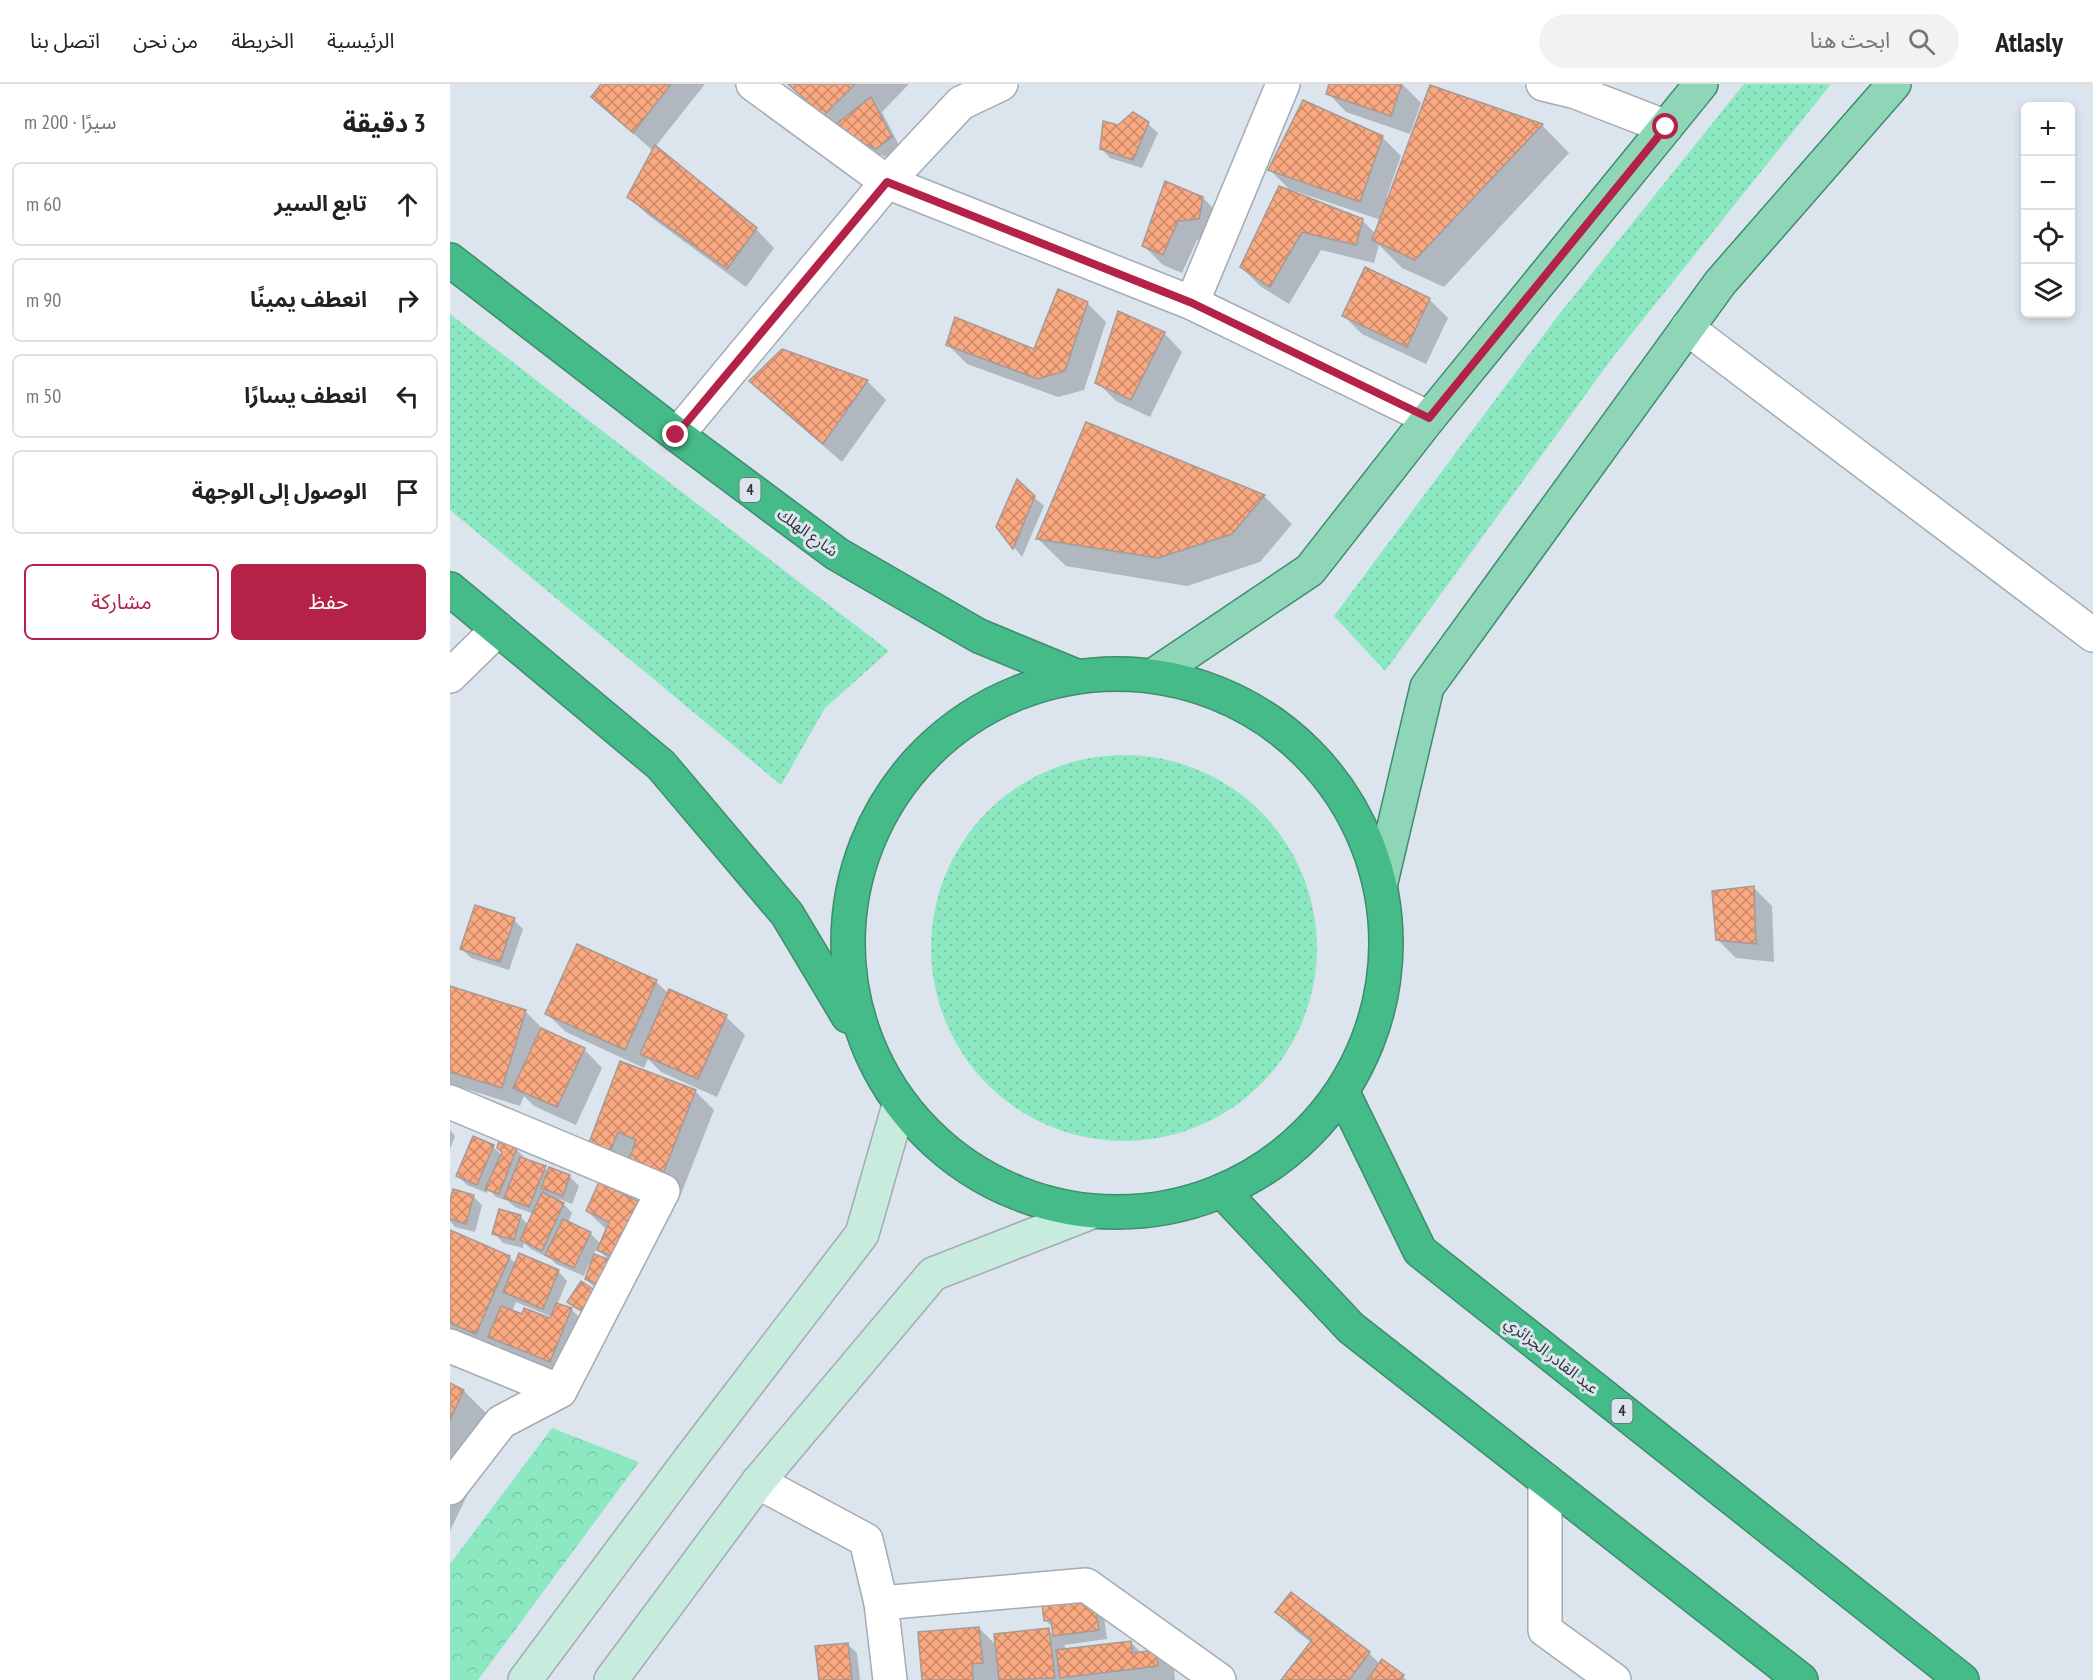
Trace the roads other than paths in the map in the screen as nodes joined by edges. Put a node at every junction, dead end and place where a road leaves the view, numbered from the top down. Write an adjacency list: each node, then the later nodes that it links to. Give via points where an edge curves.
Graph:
1 (753, 84): 9 (street)
2 (1001, 84): 9 (street, via 962,103)
3 (1283, 84): 11 (street)
4 (1543, 84): 7 (street)
5 (1701, 84): 8 (main road)
6 (1894, 84): 12 (main road, via 1720,283)
7 (1576, 88): 8 (street)
8 (1666, 127): 13 (main road)
9 (887, 182): 11 (street); 14 (street)
10 (450, 260): 14 (highway, شارع الهلك / 4)
11 (1192, 303): 13 (street)
12 (1687, 328): 17 (street); 21 (main road, via 1427,687)
13 (1429, 418): 18 (main road, via 1310,570)
14 (676, 435): 20 (highway, شارع الهلك / 4, via 837,554 980,636)
15 (450, 589): 16 (highway)
16 (498, 629): 19 (street); 22 (highway, via 661,765 787,914)
17 (2093, 635)
18 (1154, 675): 20 (highway); 21 (highway, via 1232,699 1300,744 1351,807)
19 (450, 676)
20 (1076, 676): 22 (highway, via 999,700 932,746 881,809 852,884 846,964)
21 (1381, 882): 23 (highway, via 1388,946 1380,1010)
22 (864, 1043): 25 (highway)
23 (1343, 1093): 26 (highway, via 1281,1159); 40 (highway, عبد القادر الجزائري / 4, via 1420,1251)
24 (450, 1102): 29 (street, via 663,1191)
25 (899, 1105): 27 (highway, via 949,1156 1016,1194); 34 (main road, via 862,1234)
26 (1223, 1192): 27 (highway, via 1158,1210); 30 (highway, via 1351,1328)
27 (1092, 1212): 31 (main road, via 933,1274)
28 (450, 1346): 29 (street)
29 (560, 1391): 32 (street, via 501,1422)
30 (1545, 1480): 38 (street, via 1545,1630); 39 (highway)
31 (758, 1482): 33 (street, via 866,1540); 35 (main road)
32 (450, 1488)
33 (881, 1603): 36 (street); 37 (street, via 1086,1585)
34 (525, 1680)
35 (611, 1680)
36 (890, 1680)
37 (1219, 1680)
38 (1614, 1680)
39 (1801, 1680)
40 (1962, 1680)

